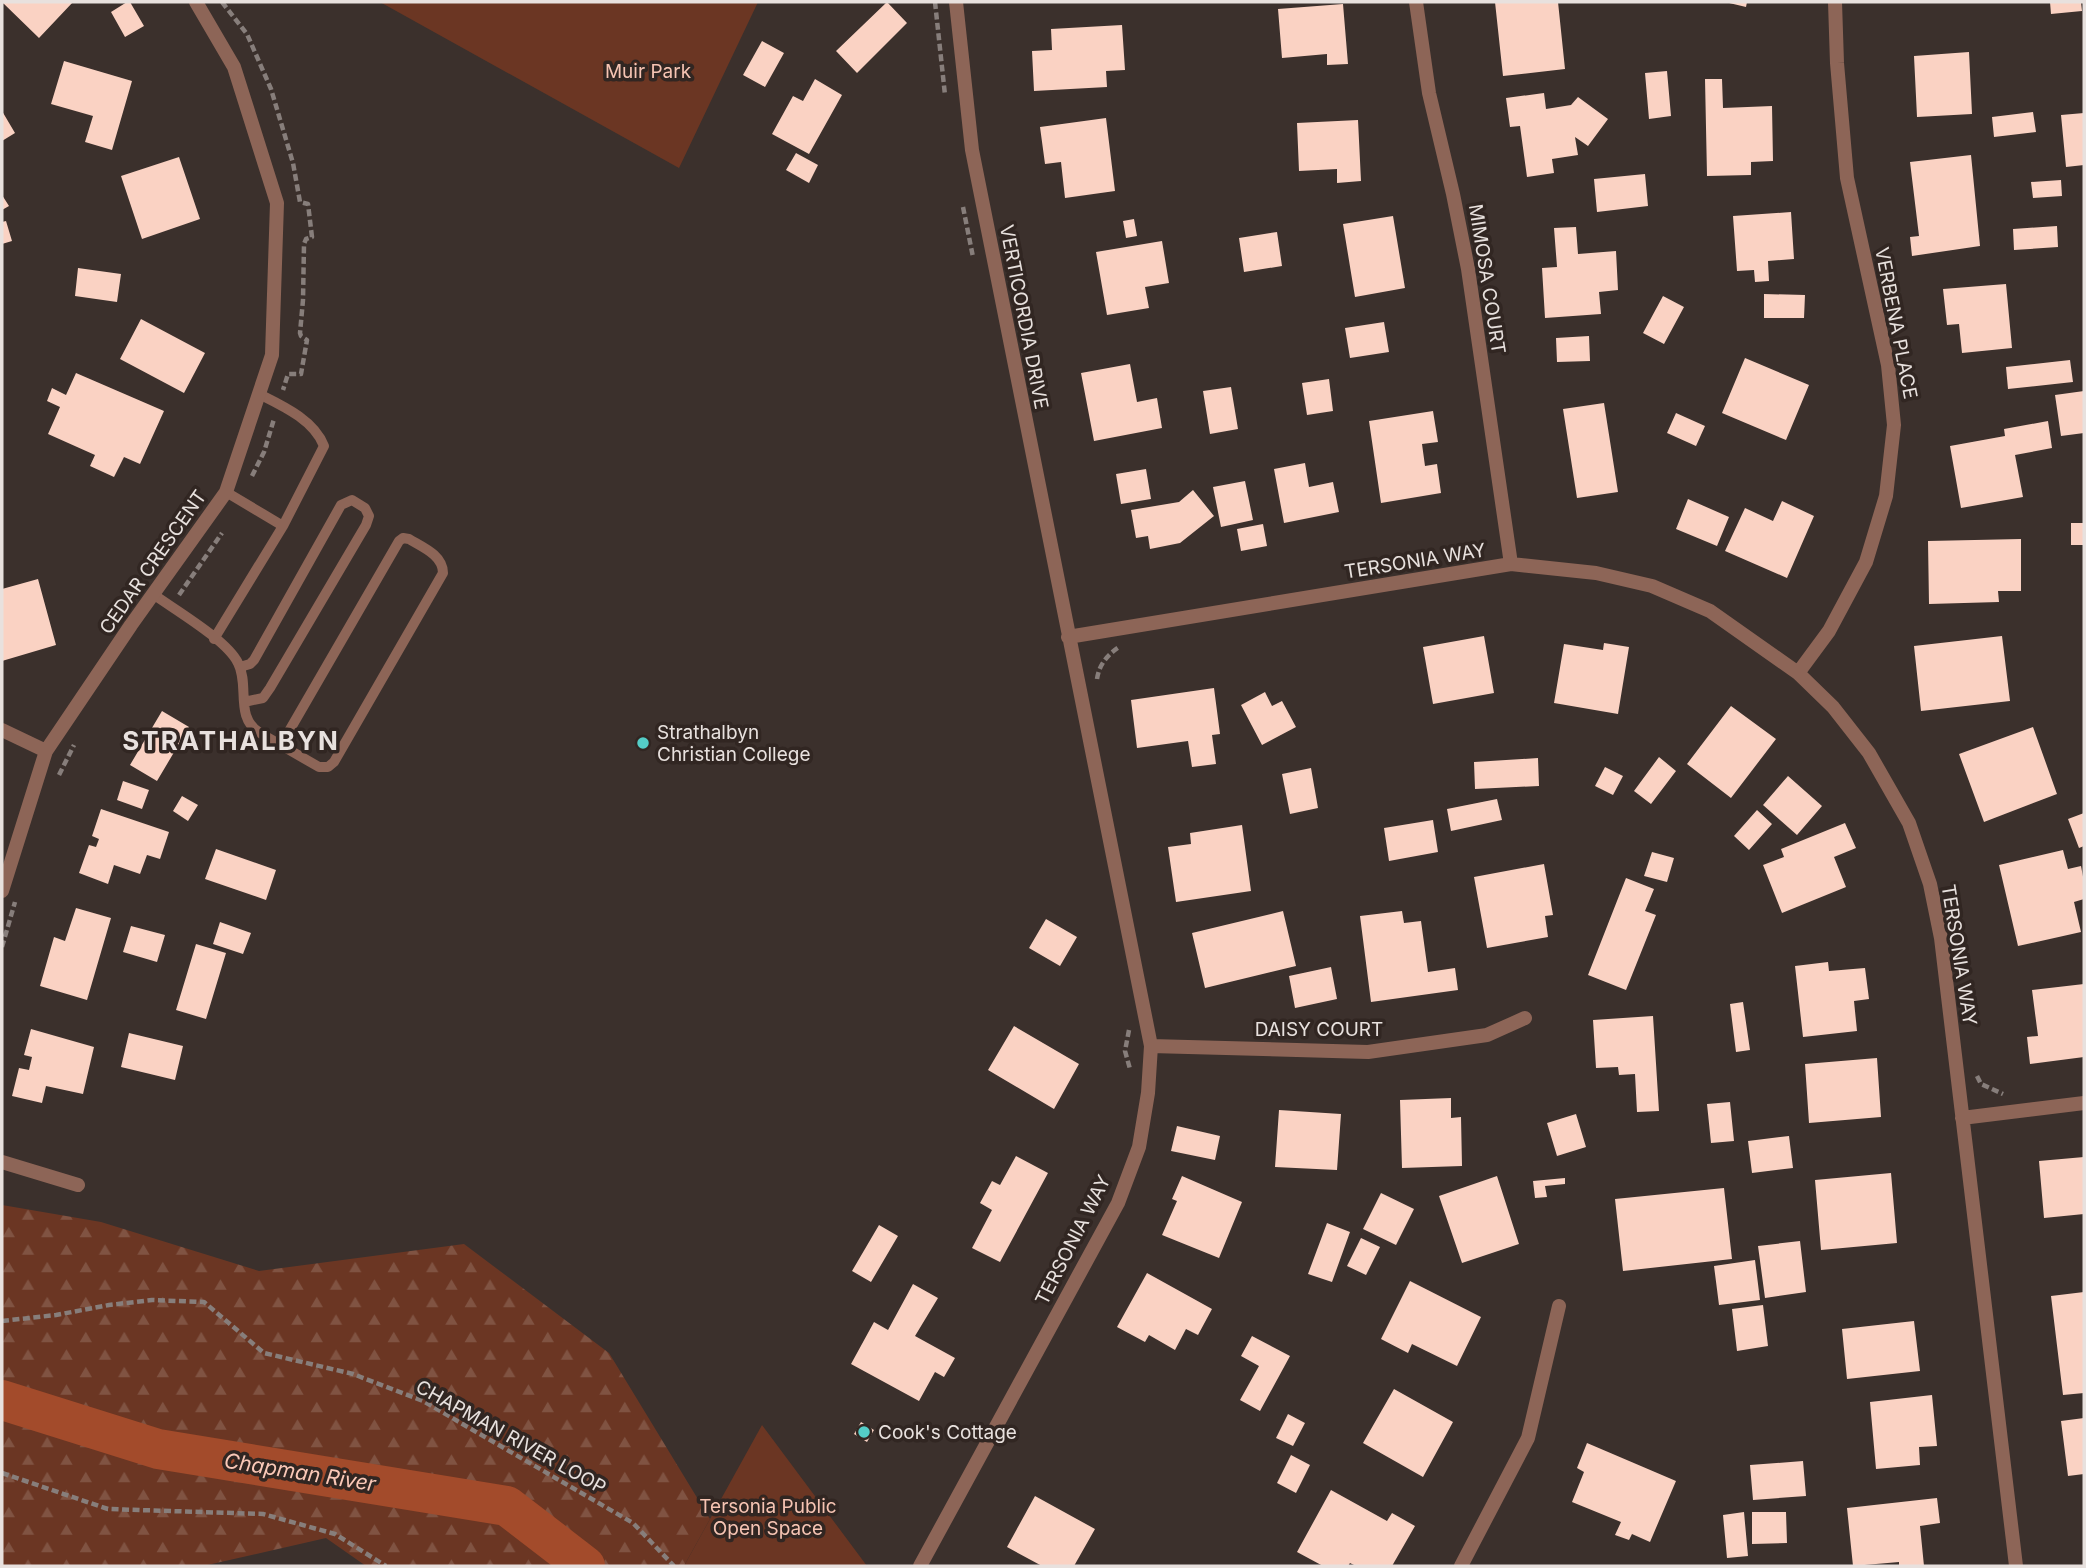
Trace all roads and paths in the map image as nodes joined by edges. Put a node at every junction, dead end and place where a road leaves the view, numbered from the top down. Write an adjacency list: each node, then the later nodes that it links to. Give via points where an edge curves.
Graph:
1 (196, 2): 6 (street, CEDAR CRESCENT, via 234,67 277,203 272,355)
2 (222, 2): 7 (path, via 247,34 271,89 300,202 308,204 312,237 303,244 300,333 307,340 301,374 288,374)
3 (956, 2): 14 (street, VERTICORDIA DRIVE, via 972,150)
4 (1416, 2): 11 (street, MIMOSA COURT, via 1429,93 1468,269)
5 (1835, 2): 18 (street, VERBENA PLACE, via 1847,178 1888,365 1894,425 1886,496 1866,562 1829,631)
6 (259, 394): 7 (lane); 8 (street, CEDAR CRESCENT)
7 (279, 404): 9 (path, via 264,452); 10 (lane, via 319,432 324,446)
8 (226, 492): 9 (lane); 12 (street, CEDAR CRESCENT)
9 (241, 500): 10 (lane); 13 (path)
10 (283, 526): 15 (lane)
11 (1511, 564): 14 (street, TERSONIA WAY); 18 (street, TERSONIA WAY, via 1596,573 1652,586 1710,611)
12 (153, 594): 13 (lane); 24 (street, CEDAR CRESCENT)
13 (170, 606): 15 (lane)
14 (1068, 637): 31 (street, TERSONIA WAY)
15 (214, 639): 17 (lane, via 229,649)
16 (1124, 644): 19 (path, via 1102,664)
17 (240, 667): 20 (lane); 20 (lane, via 254,660 341,505 352,500 365,508 369,516 366,525 270,688 262,698)
18 (1798, 673): 36 (street, TERSONIA WAY, via 1833,707 1869,753 1909,823 1930,884 1941,938)
19 (1097, 682)
20 (244, 702): 23 (lane, via 252,728)
21 (2, 730): 24 (street)
22 (77, 740): 25 (path)
23 (281, 745): 23 (lane, via 319,767 334,762 443,573 439,559 409,538 399,541)
24 (46, 751): 26 (street, CEDAR CRESCENT)
25 (54, 786)
26 (2, 891)
27 (17, 898): 28 (path)
28 (2, 947)
29 (1525, 1018): 31 (street, DAISY COURT, via 1487,1035 1368,1052)
30 (1130, 1026): 33 (path, via 1125,1051)
31 (1151, 1046): 44 (street, TERSONIA WAY, via 1139,1147 1118,1203)
32 (1974, 1071): 34 (path, via 1991,1090)
33 (1132, 1072)
34 (2015, 1094)
35 (2084, 1103): 36 (street)
36 (1962, 1118): 46 (street, TERSONIA WAY)
37 (2, 1162): 38 (street)
38 (78, 1185)
39 (1559, 1306): 45 (street, via 1528,1438)
40 (2, 1321): 43 (path, CHAPMAN RIVER LOOP, via 152,1300 204,1302 264,1353 353,1374 423,1401 633,1523)
41 (2, 1473): 42 (path, via 108,1509 263,1514 335,1534)
42 (386, 1566)
43 (674, 1566)
44 (920, 1566)
45 (1461, 1566)
46 (2016, 1566)

